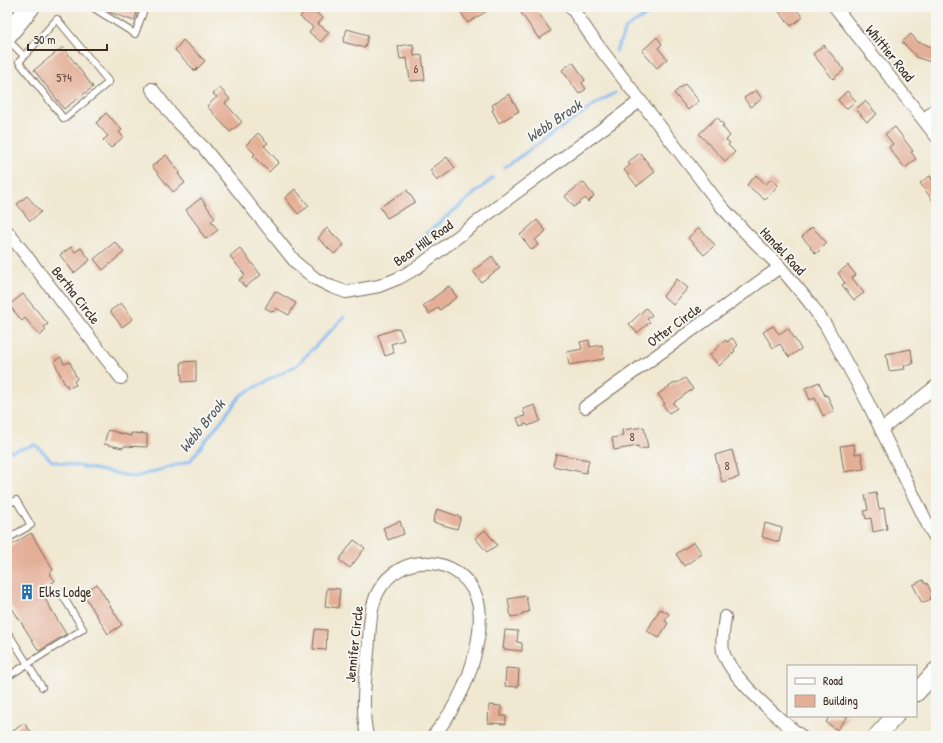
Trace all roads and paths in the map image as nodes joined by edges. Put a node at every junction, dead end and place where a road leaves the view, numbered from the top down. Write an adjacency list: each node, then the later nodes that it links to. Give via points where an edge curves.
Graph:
1 (30, 7): 6 (main road)
2 (92, 7): 3 (lane, via 135,34)
3 (145, 7)
4 (571, 7): 10 (street, Handel Road)
5 (835, 7): 12 (street, Whittier Road)
6 (7, 35)
7 (7, 39): 8 (lane)
8 (24, 56): 8 (lane, via 57,19 108,82 64,119 19,62)
9 (152, 89): 10 (street, Bear Hill Road, via 176,120 204,148 298,264 316,279 346,292 379,286 418,267)
10 (640, 101): 15 (street, Handel Road, via 720,206)
11 (936, 109): 12 (street)
12 (924, 120): 13 (street, Whittier Road)
13 (936, 136)
14 (7, 231): 16 (street, Bertha Circle)
15 (780, 267): 18 (street, Otter Circle); 19 (street, Handel Road, via 826,326)
16 (121, 378)
17 (936, 386): 19 (street)
18 (585, 407)
19 (881, 430): 22 (street, Handel Road)
20 (7, 505): 21 (lane, via 16,500 31,525)
21 (7, 539)
22 (936, 539)
23 (61, 593): 26 (lane, via 83,629)
24 (725, 617): 34 (street, via 723,651 727,659 751,691)
25 (7, 631): 26 (lane)
26 (28, 664): 28 (lane); 29 (lane)
27 (936, 671): 30 (street)
28 (7, 677)
29 (42, 687)
30 (917, 692)
31 (895, 717): 35 (street)
32 (367, 736): 33 (street, Jennifer Circle, via 363,716 374,602 381,586 393,574 408,565 424,562 445,566 462,576 473,589 480,613 478,641 468,681 451,713)
33 (433, 736)
34 (801, 736)
35 (877, 736)

